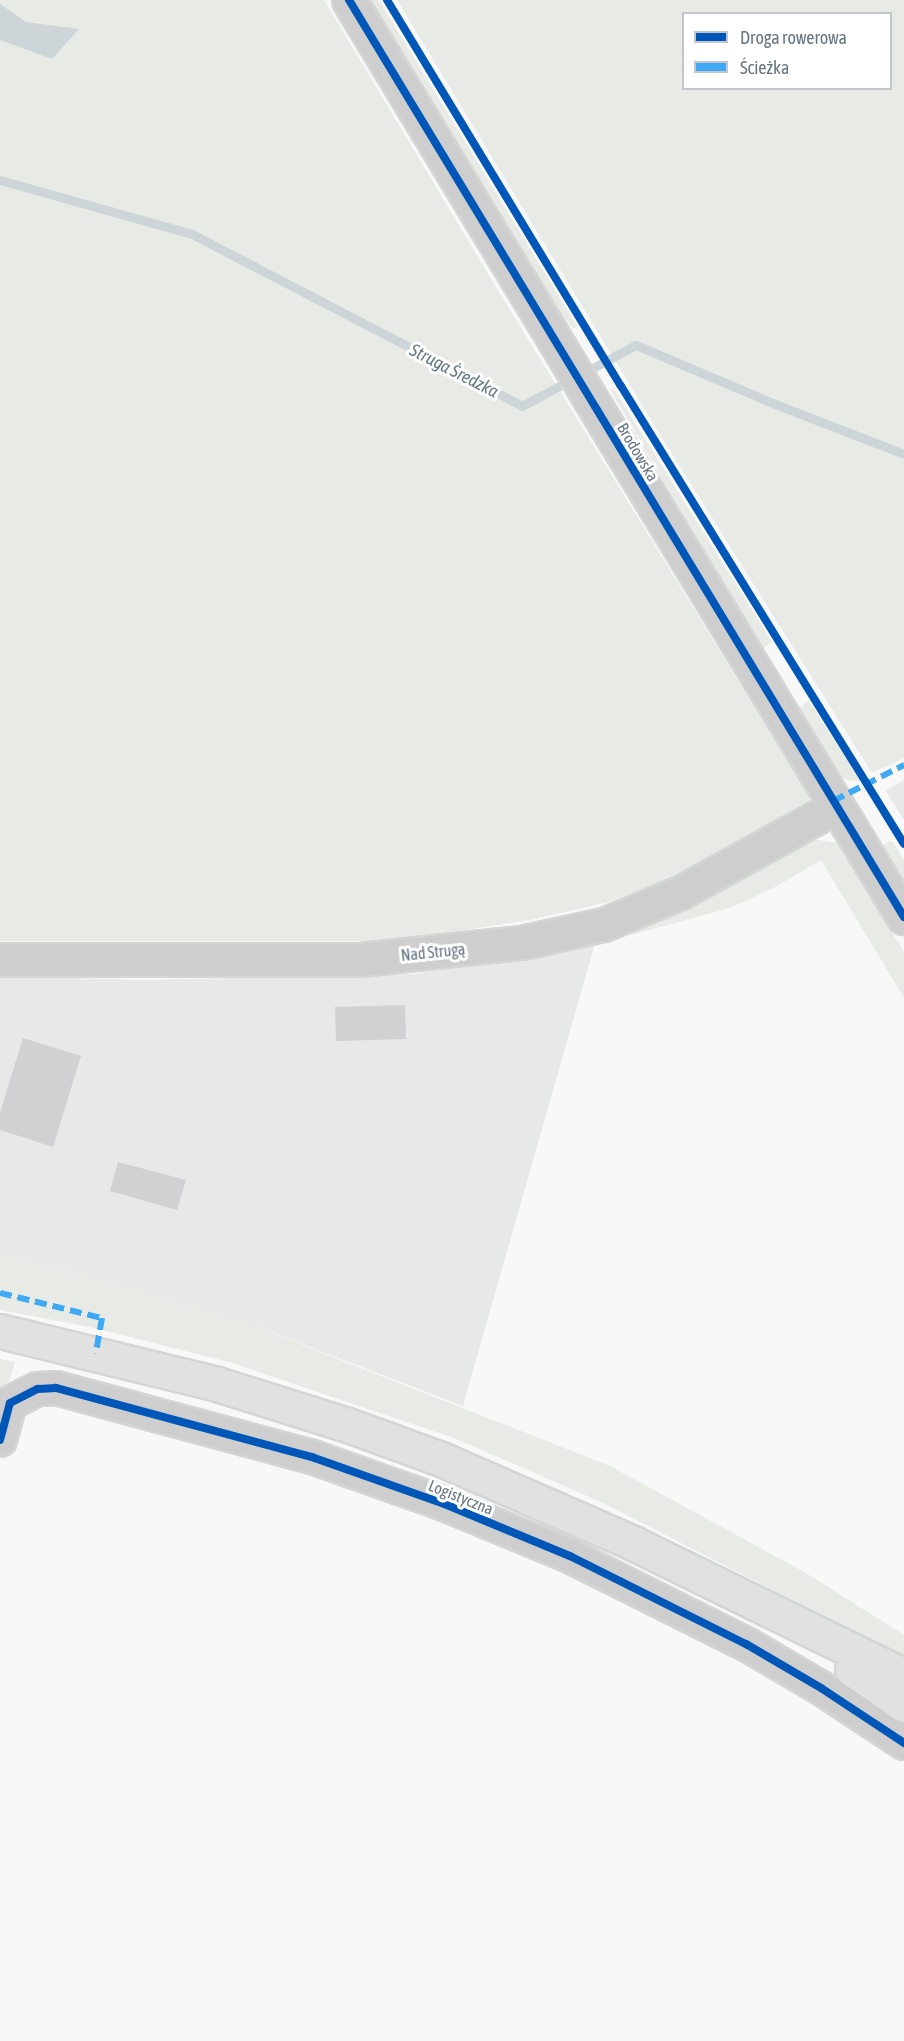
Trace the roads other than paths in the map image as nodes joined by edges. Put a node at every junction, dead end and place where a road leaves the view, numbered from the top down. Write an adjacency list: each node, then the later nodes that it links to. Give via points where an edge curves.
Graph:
1 (349, 0): 2 (street, Brodowska)
2 (836, 807): 3 (street, Brodowska); 4 (street, Nad Strugą, via 681,893 604,925 522,943 360,960)
3 (904, 917)
4 (0, 960)
5 (0, 1331): 7 (highway, via 217,1384 348,1425 526,1495)
6 (0, 1440): 10 (street, Logistyczna, via 10,1403 38,1389 56,1388 312,1457 442,1503 570,1556 746,1644)
7 (767, 1610): 8 (highway); 9 (highway)
8 (904, 1676)
9 (904, 1705)
10 (904, 1743)

